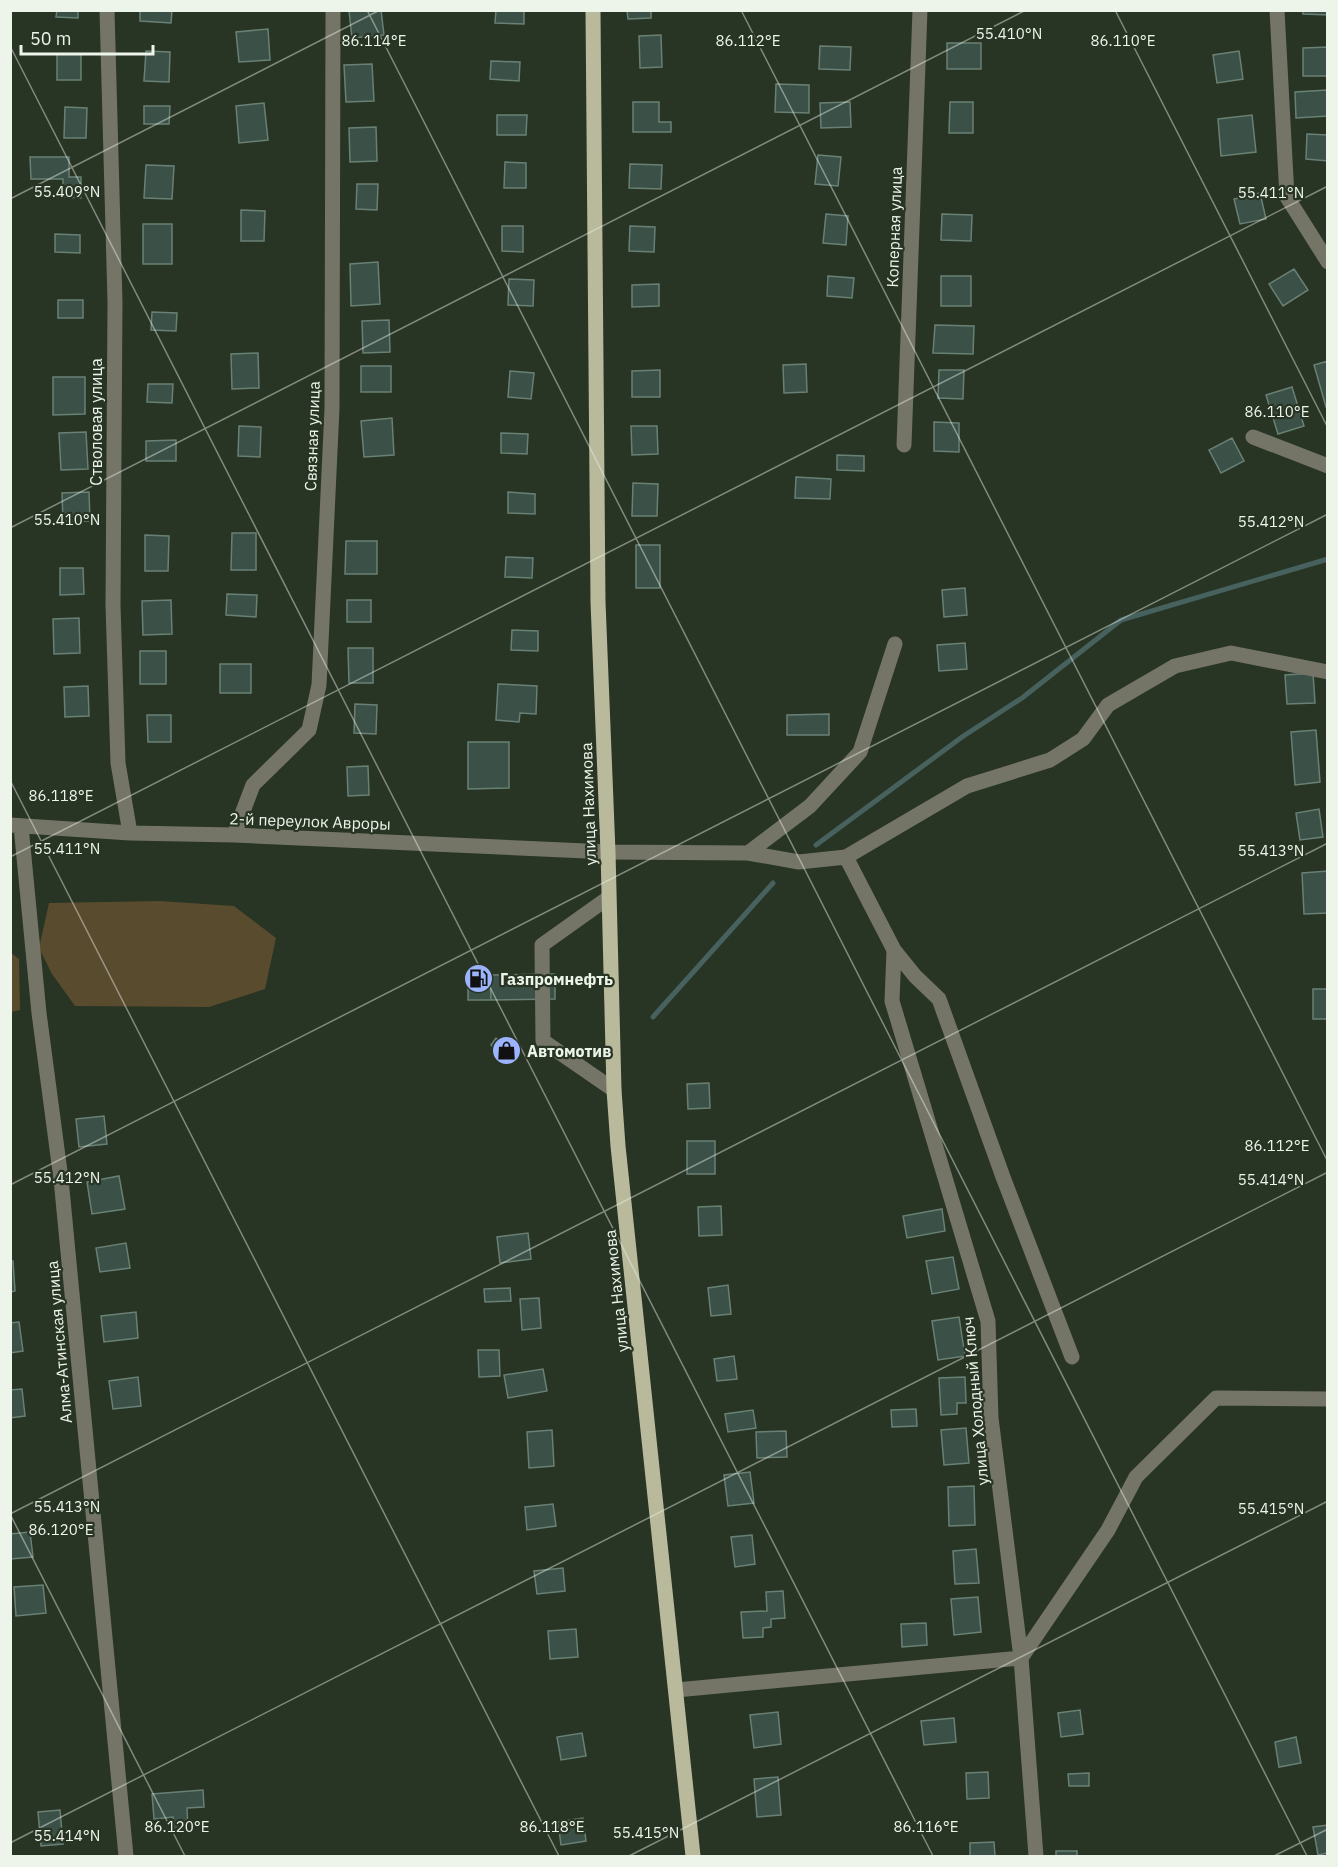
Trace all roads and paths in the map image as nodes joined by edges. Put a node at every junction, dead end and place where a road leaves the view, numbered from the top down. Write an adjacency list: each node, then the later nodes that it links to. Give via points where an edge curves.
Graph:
1 (107, 10): 13 (street, Стволовая улица, via 115,302 114,628 118,763)
2 (333, 10): 14 (street, Связная улица, via 333,409 319,685 309,730 253,785)
3 (593, 10): 15 (main road, улица Нахимова, via 598,602)
4 (920, 10): 8 (street, Коперная улица)
5 (1277, 10): 6 (street, via 1287,197)
6 (1328, 261)
7 (1253, 437): 9 (street)
8 (904, 445)
9 (1328, 466)
10 (894, 644): 16 (street, via 860,752 810,806)
11 (1328, 672): 17 (street, via 1231,653 1175,666 1108,705 1083,739 1050,760 967,786)
12 (16, 826): 13 (street, 2-й переулок Авроры); 25 (street, Алма-Атинская улица, via 63,1191)
13 (130, 833): 14 (street, 2-й переулок Авроры)
14 (234, 835): 15 (street, 2-й переулок Авроры)
15 (608, 852): 16 (street, 2-й переулок Авроры); 18 (main road, улица Нахимова)
16 (748, 853): 17 (street, 2-й переулок Авроры, via 799,862)
17 (846, 857): 19 (street, улица Холодный Ключ)
18 (608, 898): 20 (main road, улица Нахимова); 20 (street, via 542,945 543,1041)
19 (894, 950): 21 (street, via 939,999); 23 (street, улица Холодный Ключ, via 892,1001 988,1321 991,1418)
20 (614, 1090): 24 (main road, улица Нахимова)
21 (1072, 1357)
22 (1328, 1399): 23 (street, via 1216,1398 1136,1477 1108,1530)
23 (1021, 1658): 24 (street); 27 (street, улица Холодный Ключ)
24 (675, 1690): 26 (main road, улица Нахимова)
25 (126, 1857)
26 (693, 1857)
27 (1036, 1857)

